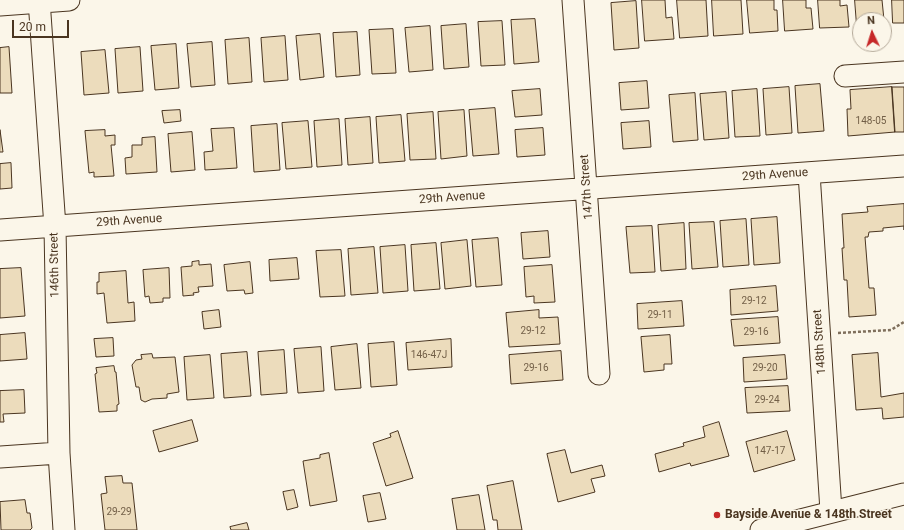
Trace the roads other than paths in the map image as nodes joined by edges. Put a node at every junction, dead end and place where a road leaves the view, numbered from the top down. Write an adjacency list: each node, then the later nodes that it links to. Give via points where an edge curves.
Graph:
1 (69, 0): 3 (street)
2 (573, 0): 9 (street, 147th Street)
3 (39, 1): 4 (street); 10 (street, 146th Street)
4 (0, 5)
5 (904, 72): 6 (street)
6 (845, 76)
7 (904, 166): 8 (street, 29th Avenue)
8 (809, 173): 9 (street, 29th Avenue); 16 (street, 148th Street)
9 (587, 189): 10 (street, 29th Avenue); 12 (street, 147th Street)
10 (55, 226): 11 (street, 29th Avenue); 13 (street, 146th Street)
11 (0, 230)
12 (599, 374)
13 (59, 453): 14 (street); 17 (street, 146th Street)
14 (0, 457)
15 (904, 494): 16 (street)
16 (831, 512): 18 (street)
17 (64, 530)
18 (761, 530)

